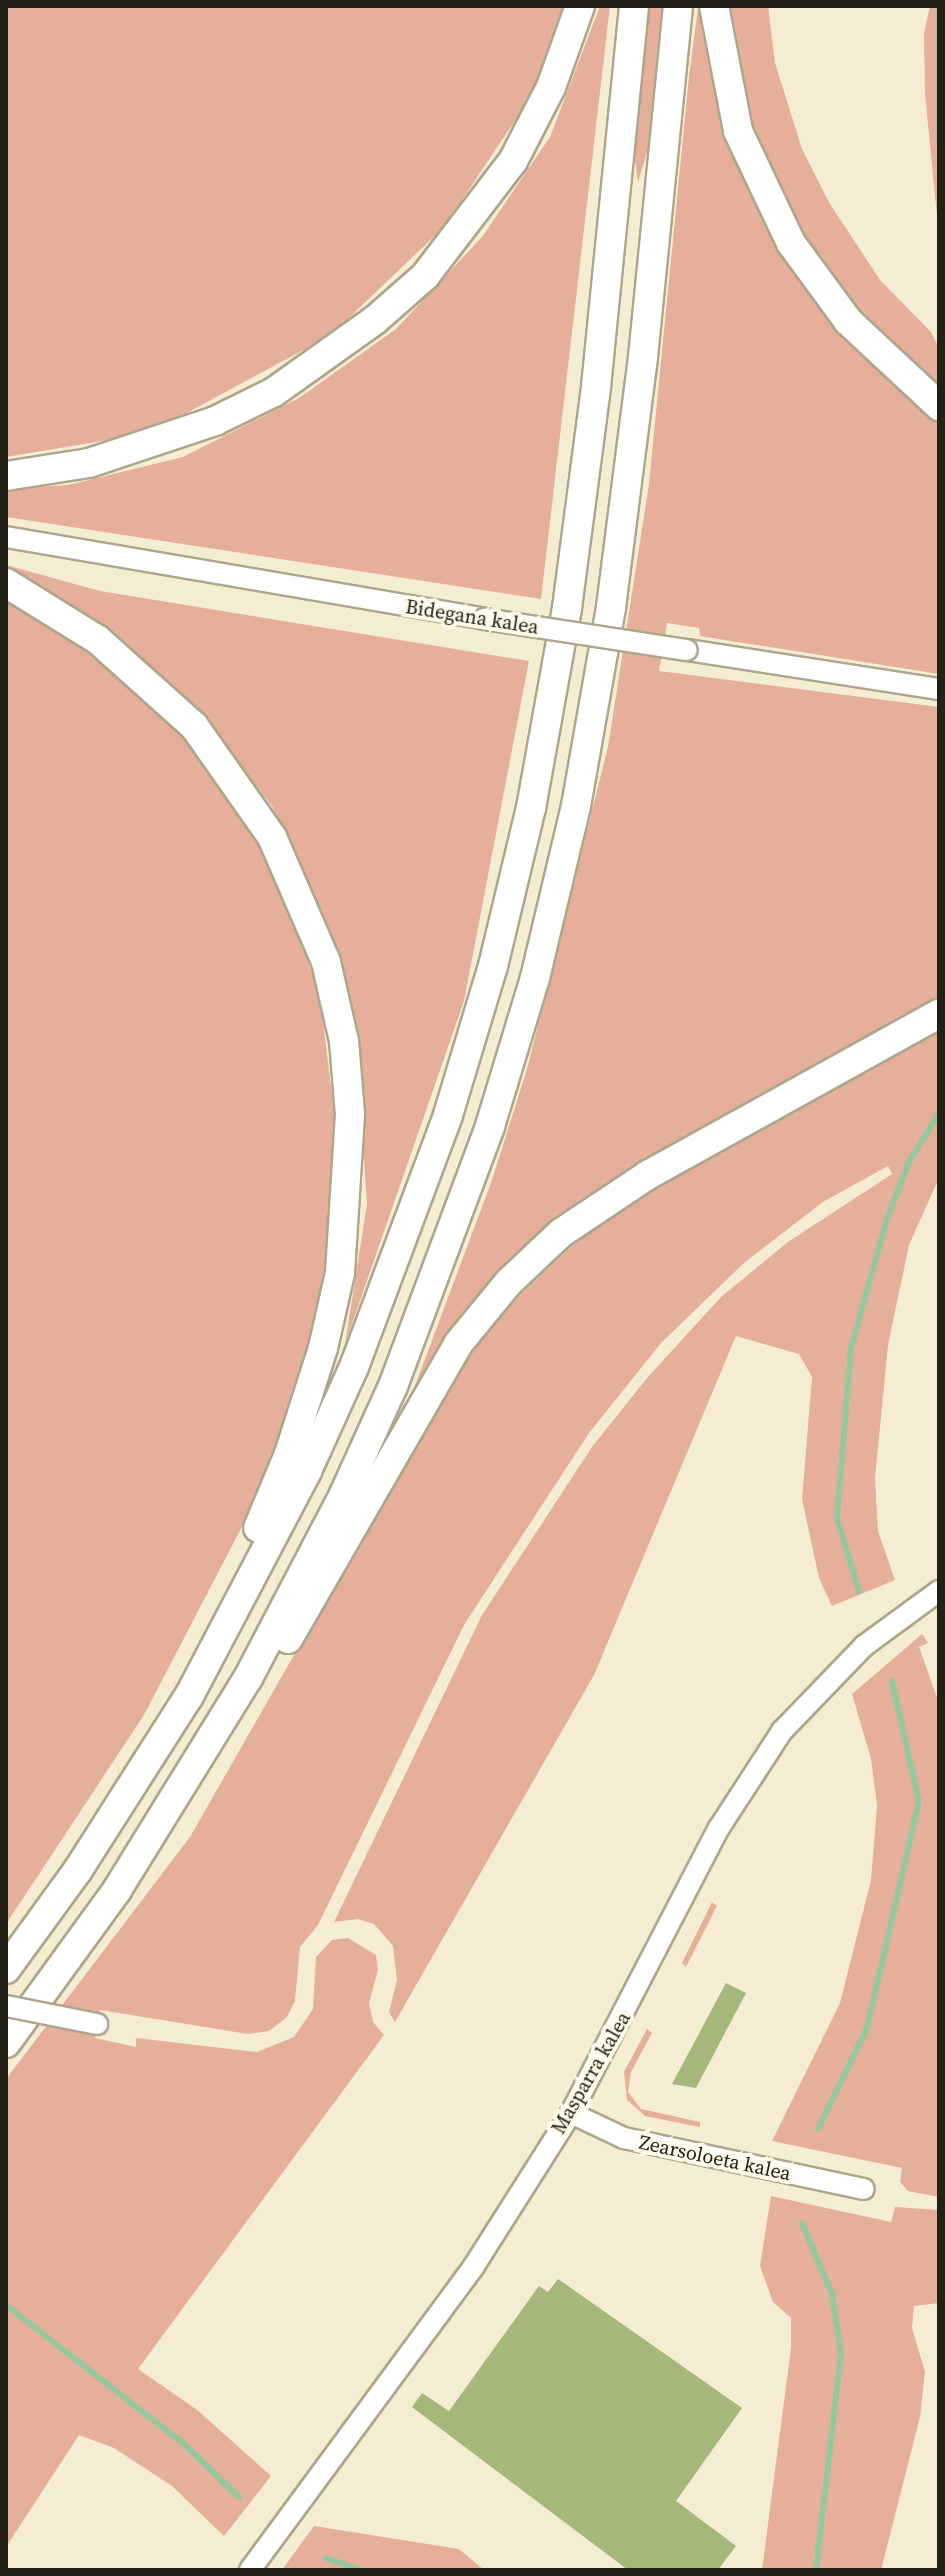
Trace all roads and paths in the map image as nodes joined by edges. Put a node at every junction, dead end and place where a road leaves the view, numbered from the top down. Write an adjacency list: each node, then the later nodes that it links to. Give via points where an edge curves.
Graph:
1 (580, 6): 6 (highway, via 551,87 513,161 425,276 375,320 274,392 215,421 89,463)
2 (634, 6): 12 (highway, via 596,387 567,608 531,808 493,966 448,1115 354,1367 307,1471)
3 (678, 6): 13 (highway, via 643,357 611,607 576,806 535,978 485,1141 393,1386 344,1494)
4 (714, 6): 5 (highway, via 738,131 791,243 848,321)
5 (939, 406)
6 (6, 476)
7 (6, 537): 9 (street, Bidegana kalea, bridge, via 484,619)
8 (6, 583): 12 (highway, via 98,640 138,673 194,726 237,783 272,837 304,905 326,962 344,1041 348,1197 340,1273 323,1348 289,1454)
9 (939, 689)
10 (939, 1014): 13 (highway, via 648,1175 561,1233 509,1282 458,1344 262,1684)
11 (939, 1591): 18 (street, Masparra kalea, via 864,1646 782,1731 719,1828)
12 (189, 1696): 14 (highway, via 78,1870)
13 (192, 1772): 17 (highway, via 117,1890)
14 (6, 1969)
15 (6, 2006): 16 (street, bridge)
16 (97, 2024)
17 (6, 2043)
18 (571, 2113): 19 (street, Zearsoloeta kalea, via 624,2138); 20 (street, Masparra kalea, via 474,2266)
19 (864, 2189)
20 (250, 2570)

